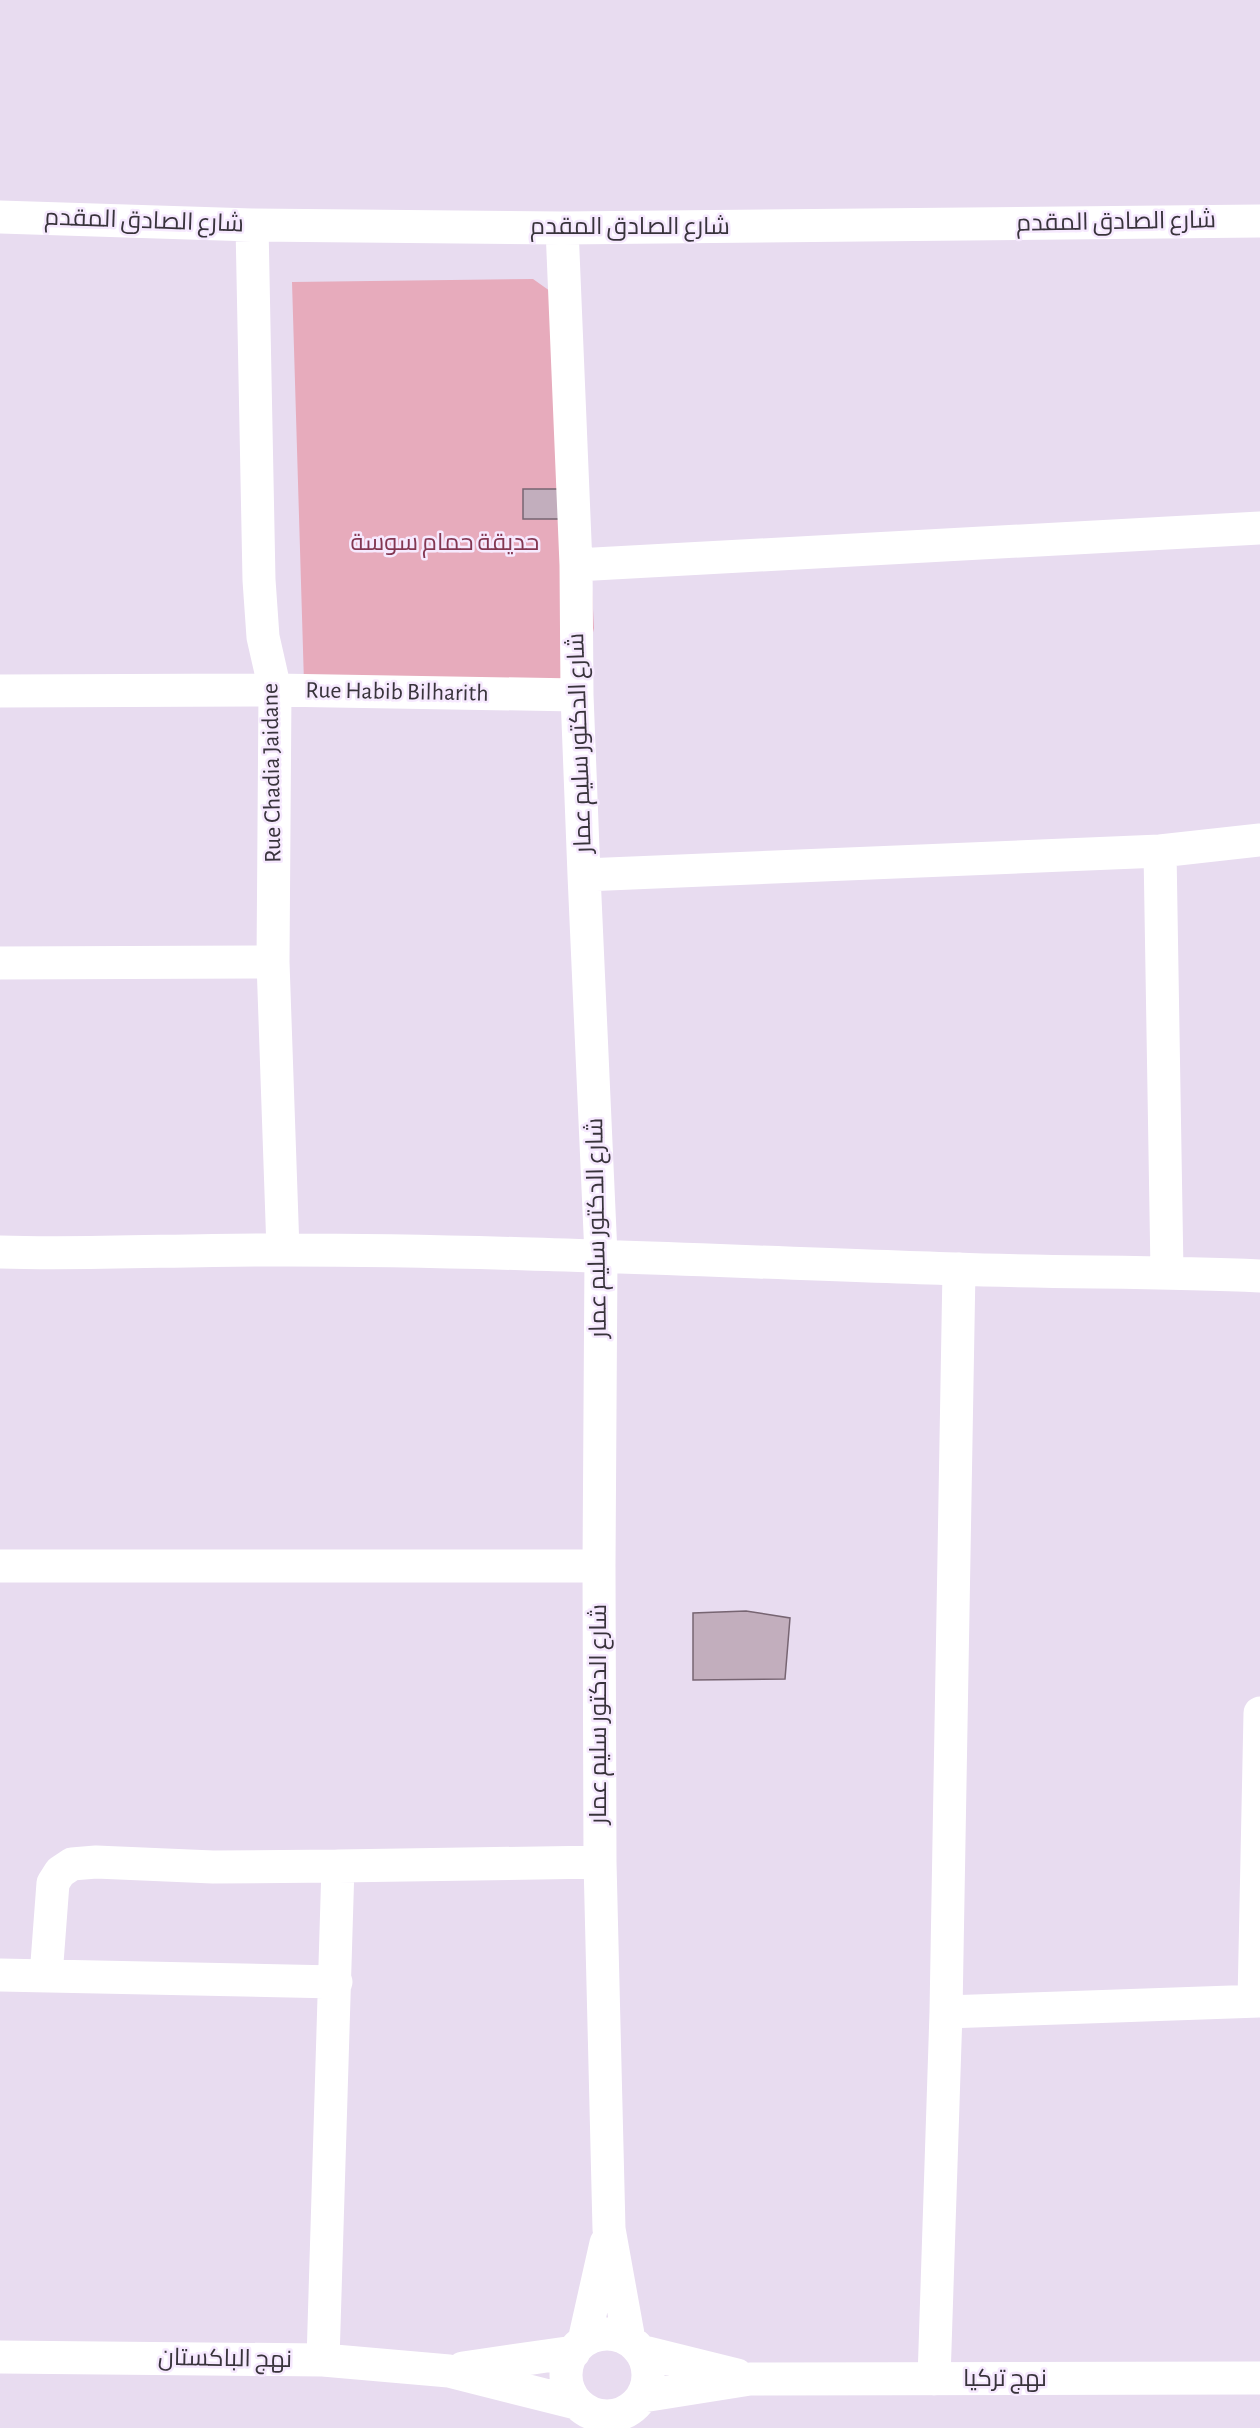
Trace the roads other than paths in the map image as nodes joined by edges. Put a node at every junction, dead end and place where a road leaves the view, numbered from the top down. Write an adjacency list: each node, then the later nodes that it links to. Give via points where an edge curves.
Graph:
1 (0, 217): 3 (street, شارع الصادق المقدم)
2 (1260, 221): 4 (street, شارع الصادق المقدم)
3 (252, 225): 4 (street, شارع الصادق المقدم); 7 (street, Rue Chadia Jaidane, via 259,580 263,637)
4 (562, 228): 6 (street, شارع الدكتور سليم عمار)
5 (1260, 528): 6 (street)
6 (576, 565): 9 (street, شارع الدكتور سليم عمار)
7 (275, 690): 8 (street, Rue Habib Bilharith); 9 (street, Rue Habib Bilharith); 13 (street, Rue Chadia Jaidane)
8 (0, 691)
9 (577, 695): 12 (street, شارع الدكتور سليم عمار)
10 (1260, 840): 11 (street)
11 (1160, 851): 12 (street); 19 (street)
12 (584, 875): 17 (street, شارع الدكتور سليم عمار)
13 (273, 962): 14 (street); 15 (street, Rue Chadia Jaidane)
14 (0, 963)
15 (283, 1250): 16 (street); 17 (street)
16 (0, 1252)
17 (601, 1255): 18 (street); 22 (street, شارع الدكتور سليم عمار)
18 (959, 1269): 19 (street); 30 (street)
19 (1167, 1272): 20 (street)
20 (1260, 1275)
21 (0, 1566): 22 (street)
22 (598, 1566): 24 (street, شارع الدكتور سليم عمار)
23 (1260, 1713): 29 (street)
24 (600, 1862): 25 (street); 31 (street, شارع الدكتور سليم عمار)
25 (339, 1866): 27 (street, via 72,1864 53,1883); 28 (street)
26 (0, 1975): 27 (street)
27 (46, 1976): 28 (street)
28 (336, 1982): 35 (street)
29 (1257, 2001): 30 (street)
30 (946, 2012): 39 (street)
31 (609, 2229): 32 (street); 33 (street)
32 (635, 2345): 33 (street, via 614,2335 598,2335); 38 (street, نهج تركيا); 40 (street, via 648,2373)
33 (579, 2346): 36 (street, نهج الباكستان); 41 (street, via 566,2368 567,2386)
34 (0, 2356): 35 (street, نهج الباكستان)
35 (323, 2360): 36 (street, نهج الباكستان)
36 (449, 2371): 41 (street, نهج الباكستان)
37 (1260, 2378): 39 (street, نهج تركيا)
38 (750, 2379): 39 (street, نهج تركيا); 40 (street, نهج تركيا)
39 (934, 2379)
40 (636, 2409): 41 (street, via 608,2416)
41 (580, 2412)

